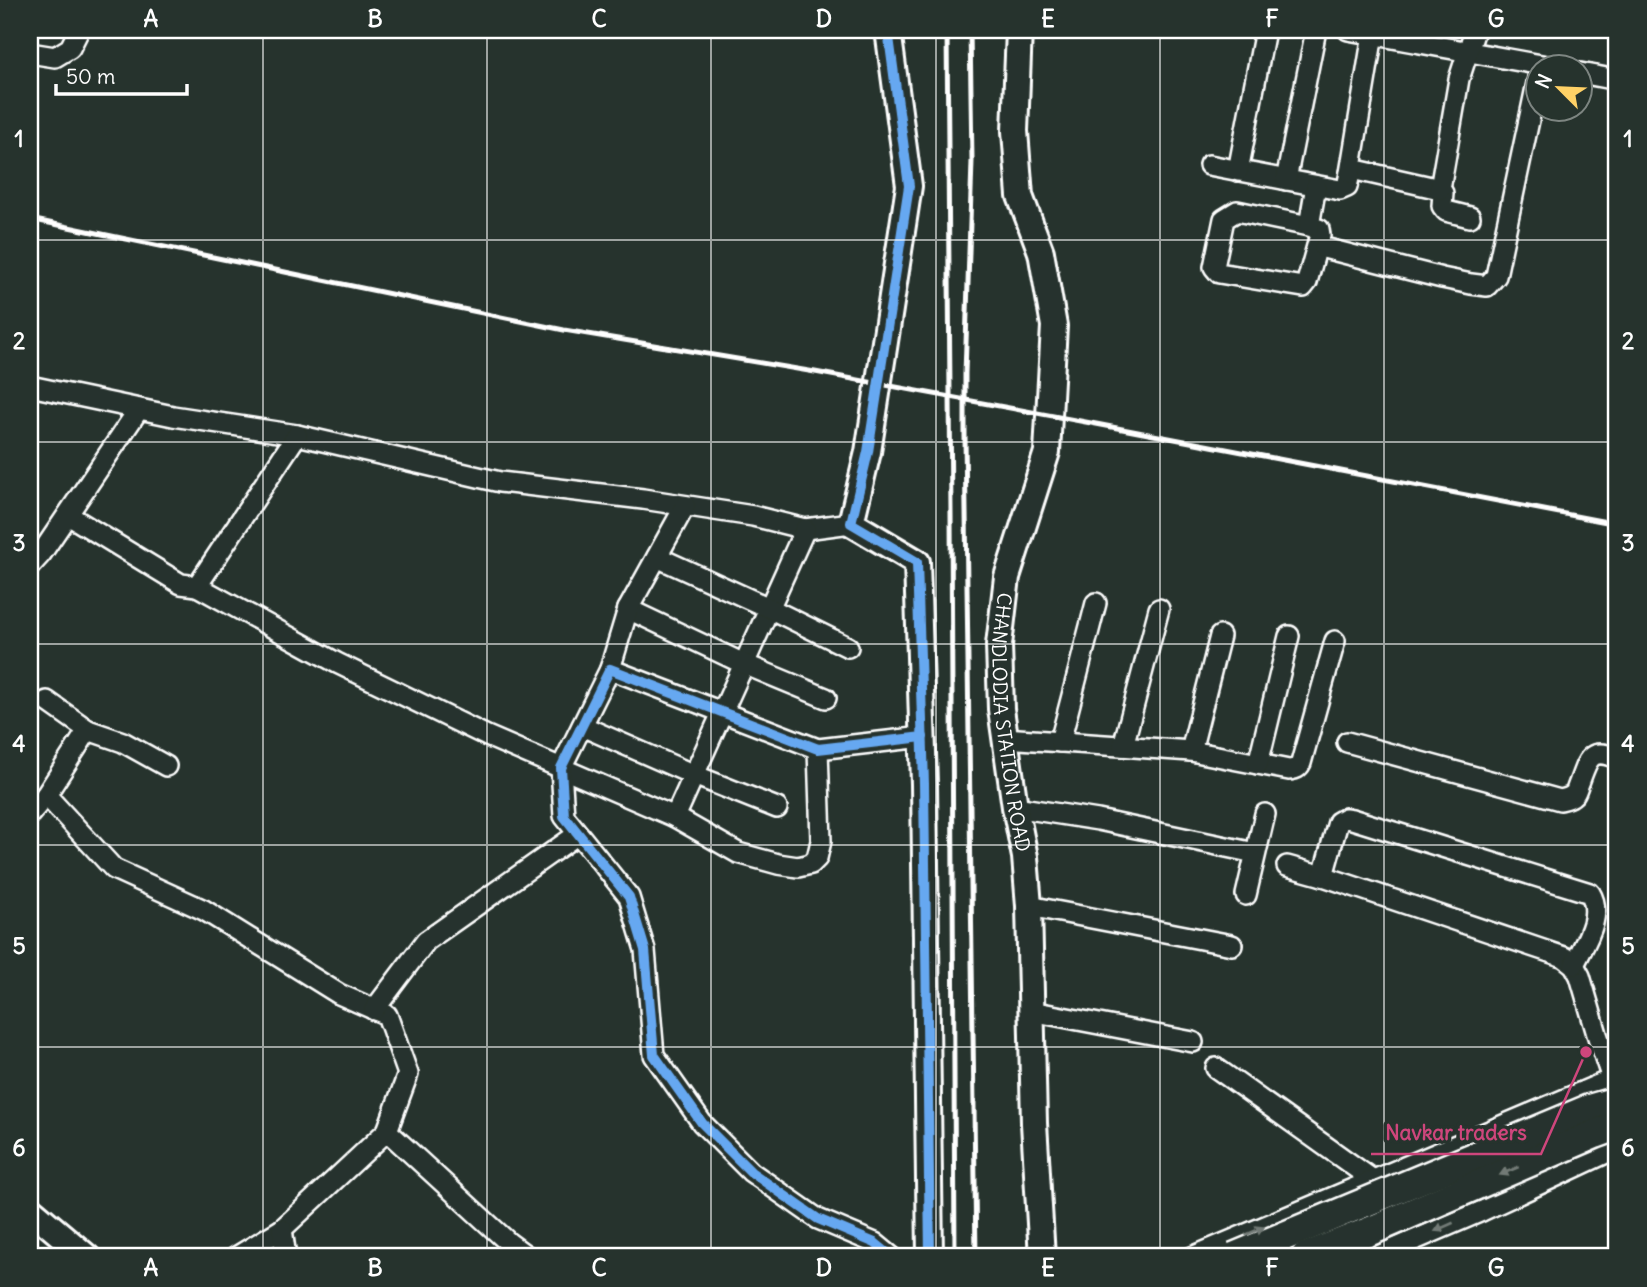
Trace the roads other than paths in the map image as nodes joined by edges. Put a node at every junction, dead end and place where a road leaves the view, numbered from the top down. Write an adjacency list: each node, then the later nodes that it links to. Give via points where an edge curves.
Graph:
1 (79, 30): 10 (street, via 70,48 55,57)
2 (888, 30): 29 (street, via 909,186 868,452)
3 (1019, 30): 50 (street, CHANDLODIA STATION ROAD, via 1015,131 1020,196 1041,252 1054,326 1047,452 1007,577 999,645)
4 (1265, 30): 16 (street)
5 (1316, 30): 18 (street)
6 (1348, 30): 8 (street)
7 (1475, 30): 9 (street)
8 (1373, 34): 9 (street); 17 (street)
9 (1468, 52): 11 (street); 20 (street)
10 (30, 53)
11 (1524, 65)
12 (1594, 76): 13 (street)
13 (1617, 80)
14 (1530, 122): 23 (street, via 1496,276 1487,286)
15 (1209, 164): 16 (street)
16 (1238, 171): 18 (street)
17 (1350, 173): 19 (street, via 1347,187 1340,190); 20 (street, via 1356,170)
18 (1286, 180): 19 (street)
19 (1316, 186): 22 (street)
20 (1440, 189): 21 (street, via 1446,211)
21 (1470, 217)
22 (1309, 226): 22 (street, via 1319,229 1320,235 1303,287 1219,273 1214,267 1224,219 1237,211)
23 (1324, 248)
24 (31, 388): 25 (street)
25 (139, 409): 26 (street); 28 (street)
26 (297, 435): 27 (street, via 500,482); 33 (street)
27 (685, 506): 30 (street); 31 (street)
28 (68, 514): 32 (street); 33 (street, via 181,584)
29 (851, 523): 30 (street); 49 (street, via 917,562)
30 (805, 529): 35 (street)
31 (656, 558): 35 (street); 36 (street)
32 (30, 566)
33 (197, 586): 59 (street, via 337,663)
34 (1096, 603): 51 (street)
35 (769, 608): 41 (street); 42 (street)
36 (628, 609): 42 (street); 43 (street)
37 (1159, 609): 53 (street)
38 (1220, 636): 55 (street)
39 (1289, 636): 57 (street)
40 (1335, 641): 57 (street, via 1298,768)
41 (848, 647)
42 (744, 664): 44 (street); 46 (street)
43 (610, 669): 46 (street); 47 (street)
44 (826, 698)
45 (47, 701): 48 (street)
46 (723, 712): 54 (street); 60 (street)
47 (582, 726): 59 (street); 60 (street)
48 (88, 730): 58 (street, via 123,742); 61 (street)
49 (923, 737): 54 (street); 92 (street)
50 (1004, 738): 51 (street); 62 (street, CHANDLODIA STATION ROAD)
51 (1060, 742): 53 (street)
52 (1347, 742): 56 (street, via 1560,800 1576,793 1588,758 1604,753)
53 (1123, 746): 55 (street)
54 (818, 749): 66 (street, via 821,841 811,864 778,864 738,853)
55 (1191, 751): 57 (street)
56 (1617, 758)
57 (1258, 764)
58 (166, 766)
59 (561, 768): 66 (street); 67 (street, via 564,817)
60 (694, 775): 63 (street); 66 (street)
61 (46, 796): 64 (street); 75 (street, via 114,869 204,911 339,994)
62 (1015, 807): 68 (street); 72 (street, CHANDLODIA STATION ROAD)
63 (777, 808)
64 (30, 814)
65 (1265, 814): 68 (street)
66 (675, 817)
67 (578, 834): 75 (street, via 426,941); 91 (street, via 629,898 645,950 654,1055 702,1123 751,1172 818,1219 875,1243)
68 (1255, 853): 71 (street)
69 (1287, 866): 70 (street)
70 (1323, 876): 74 (street, via 1564,957); 74 (street, via 1338,822 1345,818 1590,893 1596,911)
71 (1246, 895)
72 (1029, 906): 73 (street); 76 (street, CHANDLODIA STATION ROAD)
73 (1232, 945)
74 (1574, 965): 79 (street)
75 (374, 1010): 81 (street, via 387,1015 408,1074)
76 (1031, 1011): 77 (street); 93 (street, CHANDLODIA STATION ROAD)
77 (1192, 1042)
78 (1216, 1068): 83 (street)
79 (1616, 1083): 83 (street); 95 (main road, bridge, via 1588,1109)
80 (1617, 1126): 96 (main road, one-way to 96, bridge)
81 (387, 1131): 85 (street); 90 (street)
82 (1617, 1148): 86 (street, one-way to 86)
83 (1373, 1180): 86 (street); 94 (street, one-way to 83)
84 (30, 1209): 87 (street)
85 (282, 1229): 88 (street); 89 (street)
86 (1398, 1247): 97 (street)
87 (87, 1257)
88 (236, 1257)
89 (286, 1257)
90 (528, 1257)
91 (892, 1257)
92 (930, 1257)
93 (1042, 1257)
94 (1192, 1257)
95 (1234, 1257)
96 (1305, 1257)
97 (1375, 1257)

